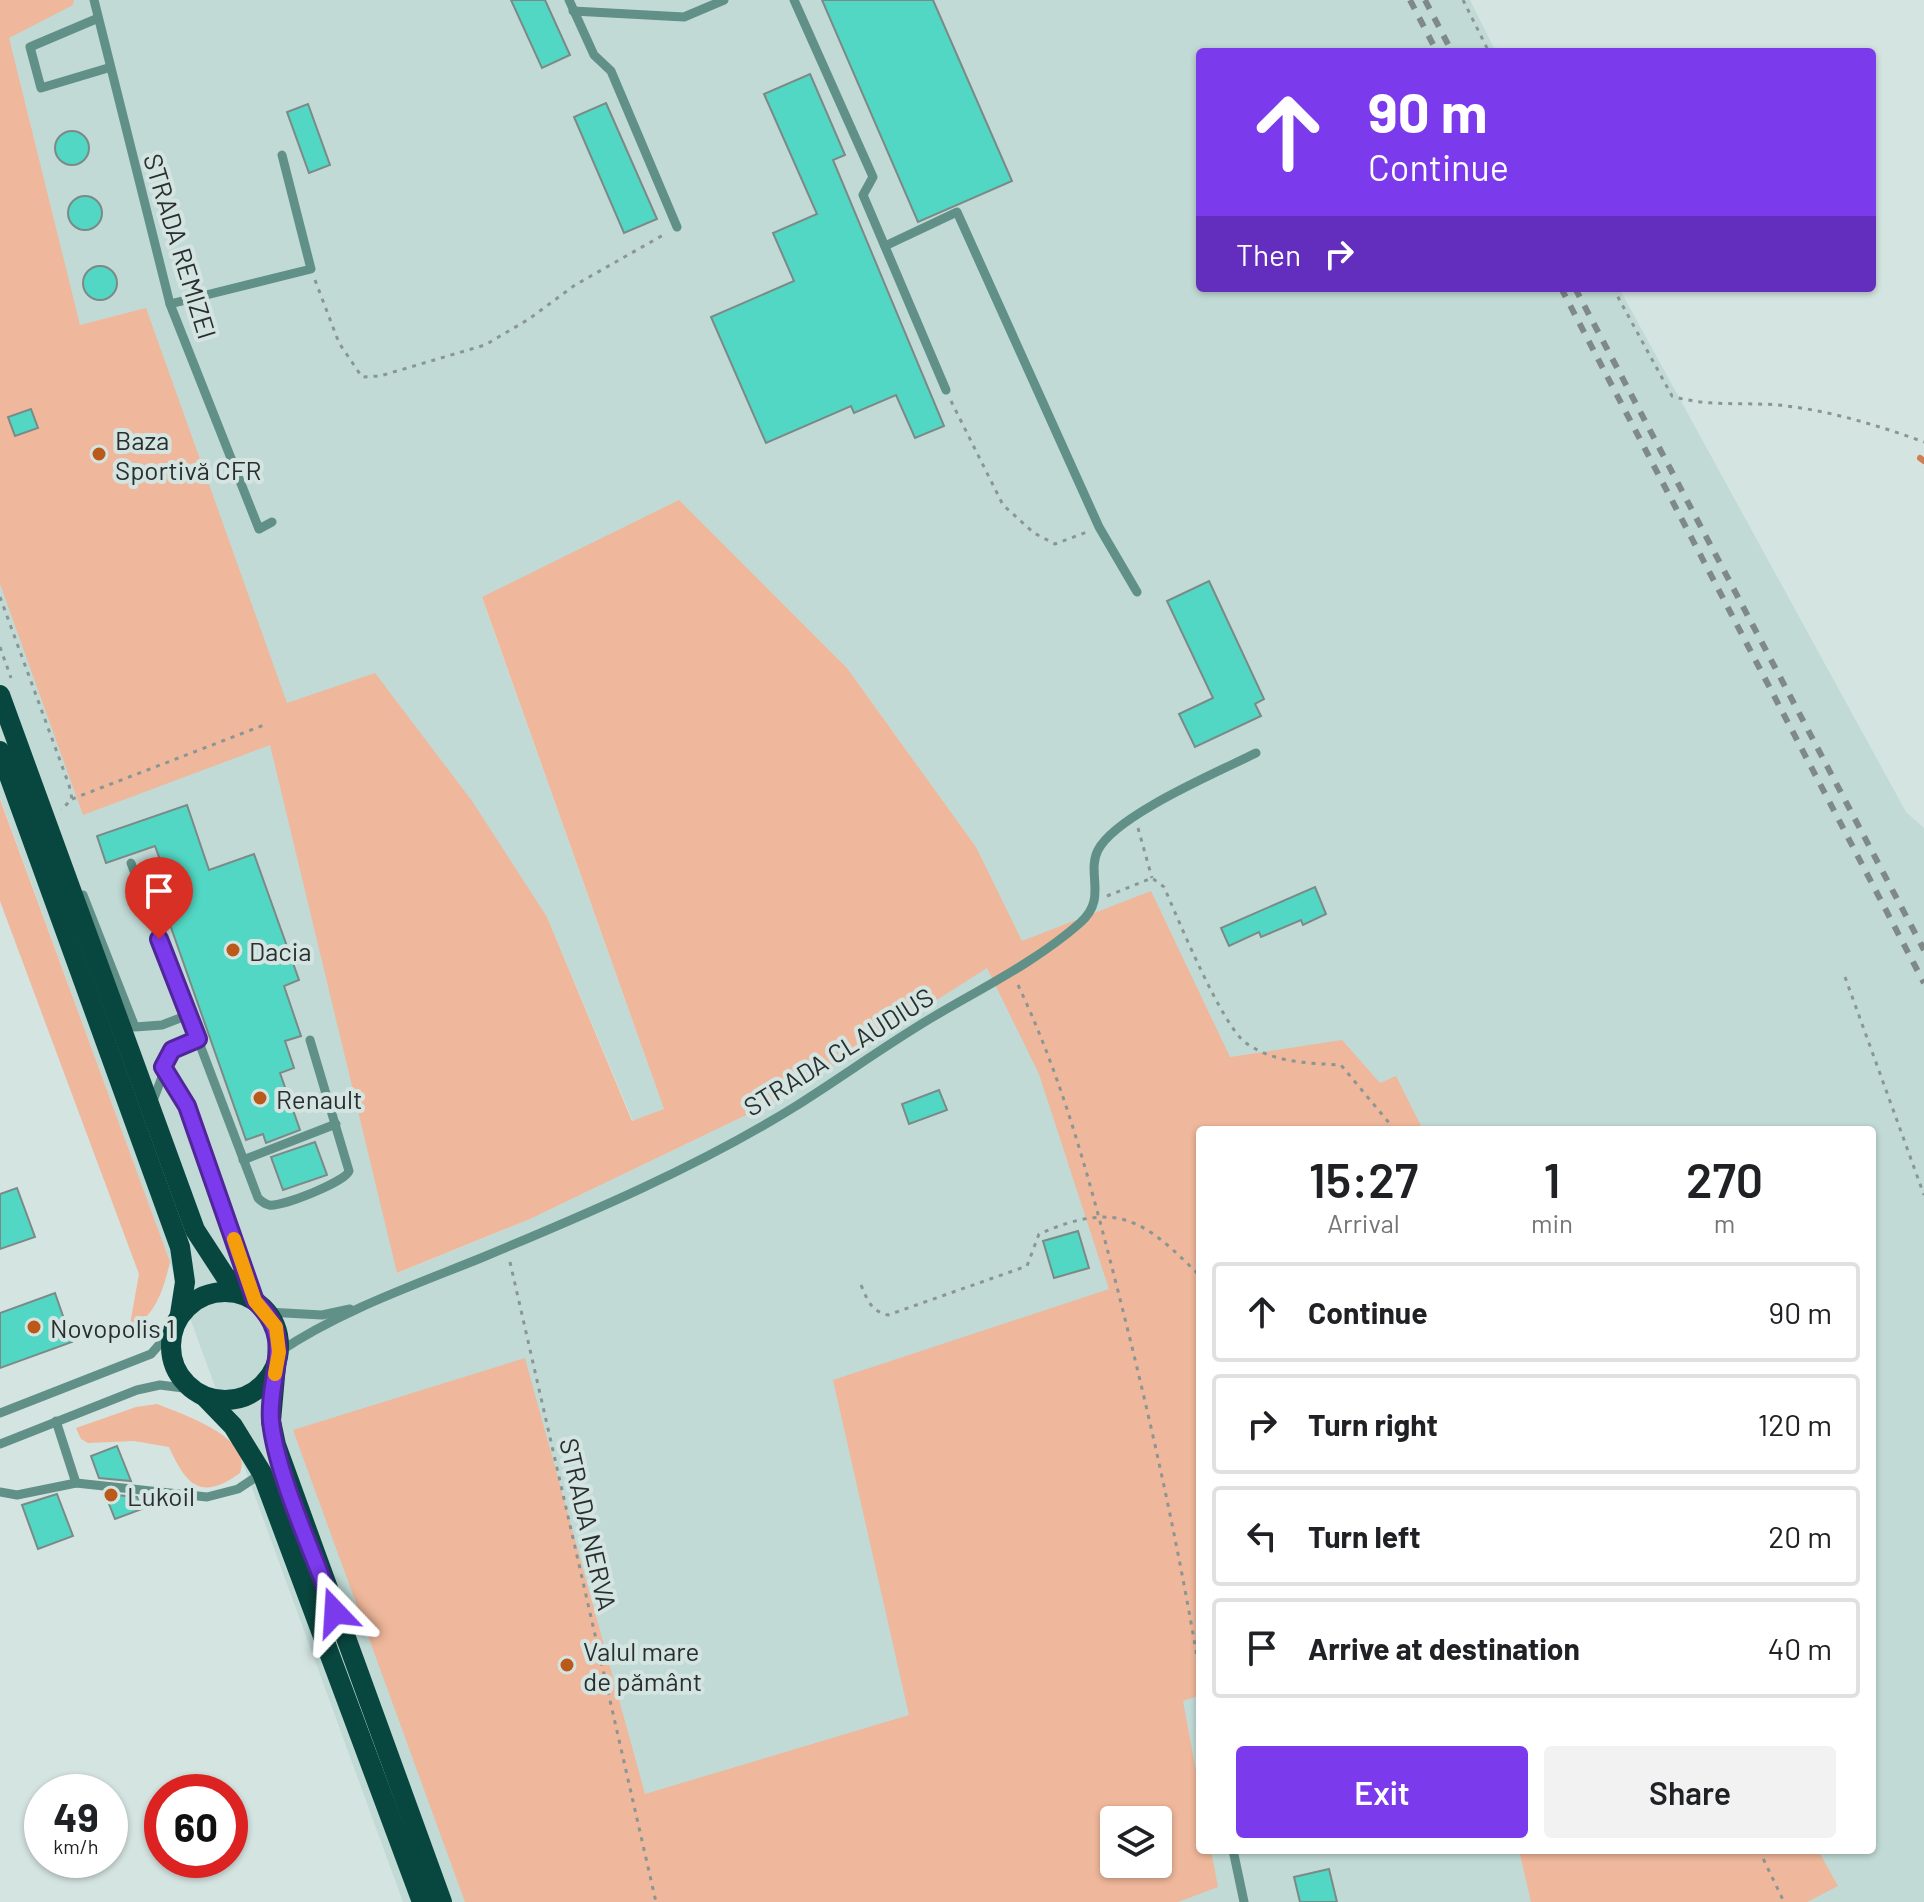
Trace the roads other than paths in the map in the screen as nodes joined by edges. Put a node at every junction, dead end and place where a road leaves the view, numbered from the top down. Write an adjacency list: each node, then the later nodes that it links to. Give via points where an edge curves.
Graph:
1 (94, 0): 6 (lane, STRADA REMIZEI)
2 (569, 0): 5 (lane)
3 (724, 0): 5 (lane, via 684,17)
4 (794, 0): 10 (lane, via 873,177 863,195)
5 (573, 11): 9 (lane, via 594,55 611,71)
6 (96, 19): 7 (lane, STRADA REMIZEI); 7 (lane, via 30,47 41,88)
7 (108, 68): 11 (lane, STRADA REMIZEI)
8 (282, 155): 11 (lane, via 311,269)
9 (677, 227)
10 (885, 246): 12 (lane); 14 (lane, via 957,212 1099,527)
11 (170, 304): 13 (lane, STRADA REMIZEI, via 259,529)
12 (946, 390)
13 (272, 522)
14 (1137, 592)
15 (0, 695): 18 (main road)
16 (0, 751): 29 (main road, via 180,1247 185,1282)
17 (1256, 753): 27 (lane, STRADA CLAUDIUS, via 1114,830 1097,852 1096,900 1083,921 794,1107 704,1157)
18 (48, 825): 20 (lane, via 90,910 135,1027 162,1025); 24 (main road)
19 (131, 863): 20 (lane)
20 (188, 1015): 21 (lane)
21 (198, 1039): 23 (lane, via 172,1050); 26 (lane)
22 (310, 1040): 25 (lane)
23 (163, 1067): 24 (lane); 28 (lane, via 187,1106)
24 (151, 1109): 28 (main road, via 195,1230 225,1276)
25 (336, 1124): 26 (lane); 26 (lane, via 349,1171 342,1180 280,1205 258,1198)
26 (243, 1160)
27 (365, 1306): 28 (lane, STRADA CLAUDIUS, via 322,1315); 30 (lane, STRADA CLAUDIUS, via 316,1328)
28 (261, 1307): 29 (main road, via 229,1292 215,1292); 30 (main road, via 276,1327)
29 (176, 1322): 31 (main road, via 172,1362); 32 (lane, via 151,1354)
30 (277, 1359): 31 (main road, via 255,1392 239,1399); 40 (main road, via 271,1402 276,1445)
31 (198, 1393): 33 (lane, via 160,1385); 35 (main road, via 233,1426)
32 (0, 1413)
33 (56, 1421): 34 (lane); 36 (lane)
34 (0, 1444)
35 (262, 1473): 36 (lane, via 230,1492 207,1497); 39 (main road)
36 (76, 1483): 37 (lane, via 17,1495)
37 (0, 1492)
38 (1234, 1854): 41 (lane)
39 (422, 1902)
40 (442, 1902)
41 (1244, 1902)

